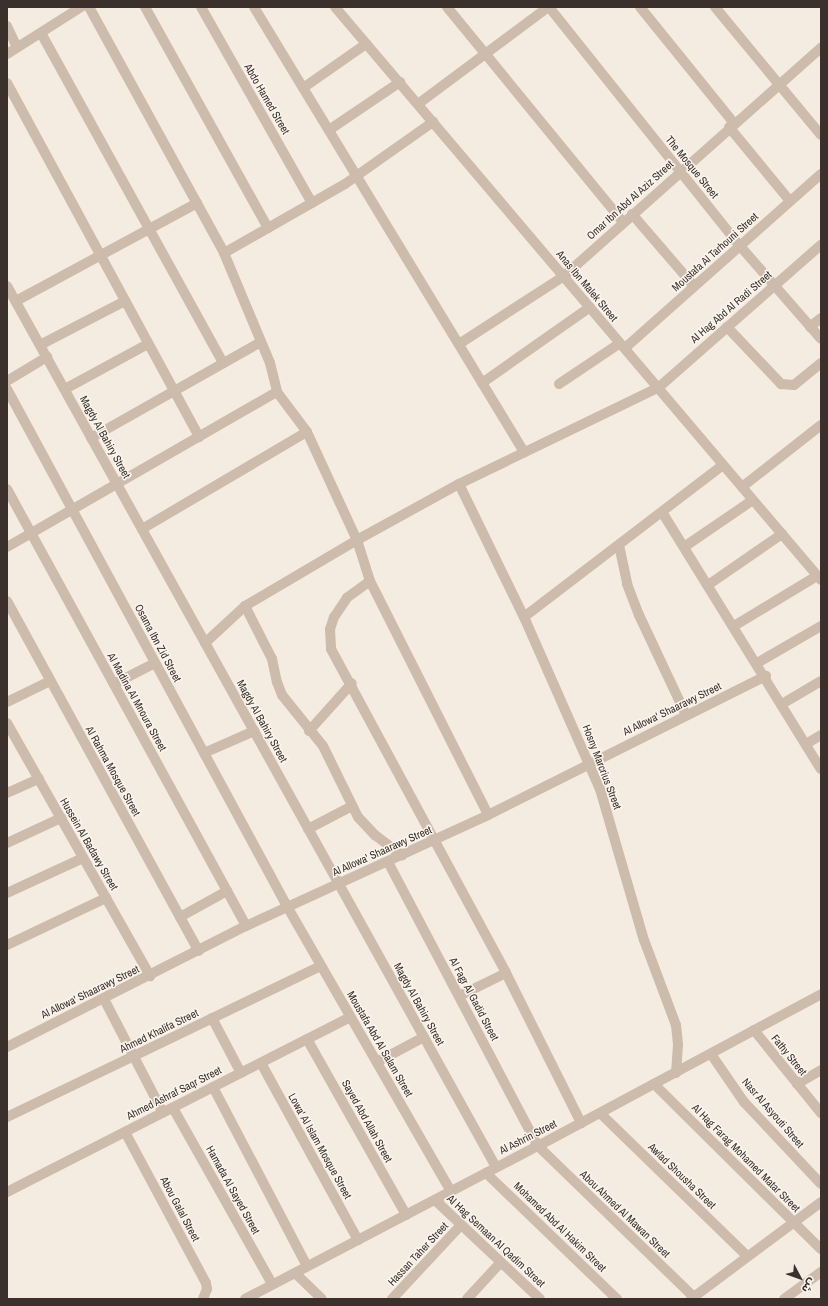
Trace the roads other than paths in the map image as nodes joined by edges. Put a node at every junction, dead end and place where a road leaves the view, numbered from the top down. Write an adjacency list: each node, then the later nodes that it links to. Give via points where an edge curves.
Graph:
1 (81, 7): 12 (street)
2 (89, 7): 31 (street)
3 (145, 7): 35 (street)
4 (201, 7): 32 (street, Abdo Hamed Street)
5 (254, 7): 21 (street)
6 (335, 7): 13 (street, Anas Ibn Malek Street)
7 (448, 7): 17 (street)
8 (548, 7): 17 (street); 27 (street, The Mosque Street)
9 (640, 7): 24 (street)
10 (715, 7): 20 (street)
11 (7, 26): 14 (street)
12 (41, 33): 14 (street); 36 (street)
13 (366, 44): 18 (street, Anas Ibn Malek Street); 21 (street)
14 (17, 47): 16 (street)
15 (821, 48): 20 (street, Omar Ibn Abd Al Aziz Street)
16 (7, 54)
17 (485, 54): 22 (street); 34 (street)
18 (400, 82): 22 (street, Anas Ibn Malek Street); 25 (street)
19 (7, 83): 40 (street)
20 (779, 84): 24 (street, Omar Ibn Abd Al Aziz Street); 26 (street)
21 (303, 88): 25 (street)
22 (418, 104): 23 (street, Anas Ibn Malek Street)
23 (433, 122): 29 (street); 41 (street, Anas Ibn Malek Street)
24 (732, 125): 27 (street, Omar Ibn Abd Al Aziz Street); 30 (street)
25 (329, 130): 29 (street)
26 (821, 135)
27 (680, 171): 33 (street, Omar Ibn Abd Al Aziz Street); 38 (street, The Mosque Street)
28 (821, 174): 30 (street, Moustafa Al Tarhouni Street)
29 (356, 175): 32 (street); 54 (street)
30 (790, 201): 38 (street, Moustafa Al Tarhouni Street)
31 (197, 203): 36 (street); 39 (street)
32 (312, 204): 35 (street)
33 (632, 214): 34 (street, Omar Ibn Abd Al Aziz Street); 43 (street)
34 (623, 222): 41 (street, Omar Ibn Abd Al Aziz Street)
35 (268, 228): 39 (street)
36 (149, 229): 40 (street); 58 (street)
37 (821, 245): 44 (street, Al Hag Abd Al Radi Street)
38 (740, 246): 43 (street, Moustafa Al Tarhouni Street); 44 (street, The Mosque Street)
39 (224, 253): 52 (street)
40 (100, 255): 45 (street); 46 (street)
41 (564, 276): 47 (street, Anas Ibn Malek Street); 54 (street, Omar Ibn Abd Al Aziz Street)
42 (7, 286): 45 (street, Magdy Al Bahiry Street)
43 (694, 286): 56 (street, Moustafa Al Tarhouni Street)
44 (774, 286): 49 (street, Al Hag Abd Al Radi Street); 50 (street, The Mosque Street)
45 (16, 301): 55 (street, Magdy Al Bahiry Street)
46 (125, 301): 53 (street); 55 (street)
47 (590, 307): 56 (street, Anas Ibn Malek Street); 61 (street)
48 (821, 318): 50 (street)
49 (727, 327): 59 (street, via 781,384 794,385); 63 (street, Al Hag Abd Al Radi Street)
50 (810, 327): 51 (street, The Mosque Street)
51 (821, 339)
52 (261, 342): 58 (street); 67 (street)
53 (148, 344): 65 (street); 66 (street)
54 (459, 344): 61 (street)
55 (40, 345): 57 (street, Magdy Al Bahiry Street)
56 (622, 346): 62 (street, Moustafa Al Tarhouni Street); 63 (street, Anas Ibn Malek Street)
57 (47, 357): 60 (street); 65 (street, Magdy Al Bahiry Street)
58 (223, 363): 66 (street)
59 (821, 363)
60 (7, 381)
61 (482, 383): 72 (street)
62 (560, 384)
63 (658, 388): 72 (street, Al Hag Abd Al Radi Street); 73 (street, Anas Ibn Malek Street)
64 (7, 389): 79 (street, Osama Ibn Zid Street)
65 (65, 389): 71 (street, Magdy Al Bahiry Street)
66 (174, 391): 70 (street); 71 (street)
67 (277, 392): 69 (street); 70 (street)
68 (821, 425): 76 (street)
69 (307, 432): 81 (street); 84 (street)
70 (199, 437): 74 (street)
71 (92, 438): 74 (street, Magdy Al Bahiry Street)
72 (524, 452): 75 (street, Al Hag Abd Al Radi Street)
73 (723, 464): 76 (street, Anas Ibn Malek Street); 80 (street)
74 (117, 484): 79 (street); 81 (street, Magdy Al Bahiry Street)
75 (459, 484): 84 (street, Al Hag Abd Al Radi Street); 93 (street, Hosny Marcrius Street)
76 (742, 487): 78 (street, Anas Ibn Malek Street)
77 (7, 489): 82 (street, Al Madina Al Mnoura Street)
78 (753, 500): 83 (street, Anas Ibn Malek Street); 86 (street)
79 (72, 510): 82 (street); 97 (street, Osama Ibn Zid Street)
80 (662, 512): 85 (street); 86 (street)
81 (142, 529): 96 (street, Magdy Al Bahiry Street)
82 (32, 533): 87 (street); 103 (street, Al Madina Al Mnoura Street)
83 (782, 534): 88 (street, Anas Ibn Malek Street); 90 (street)
84 (357, 540): 89 (street); 92 (street, Al Hag Abd Al Radi Street)
85 (619, 545): 93 (street); 106 (street, via 627,584 639,615)
86 (684, 547): 90 (street)
87 (7, 548)
88 (819, 578): 94 (street)
89 (370, 581): 102 (street, via 347,598 330,628 331,649); 119 (street)
90 (708, 586): 94 (street)
91 (7, 602): 100 (street, Al Rahma Mosque Street)
92 (245, 606): 96 (street, Al Hag Abd Al Radi Street); 109 (street, via 272,659 276,682 282,695)
93 (524, 617): 114 (street, Hosny Marcrius Street)
94 (734, 626): 98 (street)
95 (821, 626): 98 (street)
96 (205, 643): 108 (street, Magdy Al Bahiry Street)
97 (155, 663): 103 (street); 113 (street, Osama Ibn Zid Street)
98 (757, 663): 99 (street)
99 (766, 676): 105 (street); 106 (street, Al Allowa' Shaarawy Street)
100 (50, 681): 104 (street); 132 (street, Al Rahma Mosque Street)
101 (821, 681): 105 (street)
102 (352, 683): 109 (street); 122 (street)
103 (114, 684): 128 (street, Al Madina Al Mnoura Street)
104 (7, 702)
105 (782, 704): 112 (street)
106 (686, 715): 114 (street, Al Allowa' Shaarawy Street)
107 (7, 723): 111 (street, Hussein Al Badawy Street)
108 (254, 731): 113 (street); 121 (street, Magdy Al Bahiry Street)
109 (309, 731): 118 (street, via 323,746)
110 (821, 735): 112 (street)
111 (11, 740): 116 (street, Hussein Al Badawy Street)
112 (806, 744): 115 (street)
113 (204, 754): 131 (street, Osama Ibn Zid Street)
114 (590, 764): 119 (street, Al Allowa' Shaarawy Street); 154 (street, Hosny Marcrius Street, via 644,940 676,1025)
115 (821, 769)
116 (39, 779): 117 (street); 120 (street, Hussein Al Badawy Street)
117 (7, 794)
118 (352, 806): 121 (street); 124 (street, via 364,826)
119 (488, 815): 122 (street, Al Allowa' Shaarawy Street)
120 (61, 818): 123 (street); 125 (street, Hussein Al Badawy Street)
121 (308, 829): 127 (street, Magdy Al Bahiry Street)
122 (436, 840): 124 (street, Al Allowa' Shaarawy Street); 137 (street)
123 (7, 843)
124 (402, 855): 126 (street, Al Allowa' Shaarawy Street)
125 (83, 858): 129 (street); 130 (street, Hussein Al Badawy Street)
126 (388, 862): 127 (street, Al Allowa' Shaarawy Street); 140 (street, Al Fagr Al Gadid Street)
127 (339, 884): 131 (street, Al Allowa' Shaarawy Street); 145 (street, Magdy Al Bahiry Street)
128 (227, 891): 132 (street); 133 (street, Al Madina Al Mnoura Street)
129 (7, 892)
130 (106, 898): 134 (street); 138 (street, Hussein Al Badawy Street)
131 (288, 908): 133 (street, Al Allowa' Shaarawy Street); 136 (street, Moustafa Abd Al Salam Street)
132 (180, 917): 135 (street, Al Rahma Mosque Street)
133 (246, 926): 135 (street, Al Allowa' Shaarawy Street)
134 (7, 945)
135 (199, 951): 138 (street, Al Allowa' Shaarawy Street)
136 (321, 966): 142 (street, Moustafa Abd Al Salam Street); 143 (street, Ahmed Khalifa Street)
137 (506, 973): 140 (street); 163 (street)
138 (150, 976): 141 (street, Al Allowa' Shaarawy Street)
139 (821, 994): 144 (street, Al Ashrin Street)
140 (459, 996): 165 (street, Al Fagr Al Gadid Street)
141 (104, 999): 147 (street, Al Allowa' Shaarawy Street); 149 (street)
142 (350, 1017): 146 (street, Ahmed Ashraf Saqr Street); 150 (street, Moustafa Abd Al Salam Street)
143 (212, 1018): 149 (street, Ahmed Khalifa Street); 153 (street)
144 (754, 1030): 148 (street, Al Ashrin Street); 156 (street, Fathy Street)
145 (424, 1037): 150 (street); 166 (street, Magdy Al Bahiry Street)
146 (307, 1039): 151 (street, Ahmed Ashraf Saqr Street); 173 (street, Sayed Abd Allah Street)
147 (7, 1047)
148 (711, 1054): 154 (street, Al Ashrin Street); 168 (street, Nasr Al Asyouti Street, via 744,1102)
149 (134, 1056): 159 (street); 162 (street, Ahmed Khalifa Street)
150 (377, 1062): 169 (street, Moustafa Abd Al Salam Street)
151 (260, 1063): 153 (street, Ahmed Ashraf Saqr Street); 176 (street, Lowa' Al Islam Mosque Street)
152 (821, 1070): 156 (street)
153 (241, 1073): 157 (street, Ahmed Ashraf Saqr Street)
154 (676, 1073): 155 (street, Al Ashrin Street)
155 (654, 1084): 160 (street, Al Ashrin Street); 174 (street, Al Hag Farag Mohamed Matar Street)
156 (797, 1084): 161 (street, Fathy Street)
157 (213, 1087): 158 (street, Ahmed Ashraf Saqr Street); 180 (street)
158 (173, 1108): 159 (street, Ahmed Ashraf Saqr Street); 183 (street, Hamada Al Sayed Street)
159 (163, 1113): 164 (street, Ahmed Ashraf Saqr Street)
160 (600, 1113): 163 (street, Al Ashrin Street); 178 (street, Awlad Shousha Street)
161 (821, 1113)
162 (7, 1118)
163 (581, 1124): 165 (street, Al Ashrin Street)
164 (125, 1132): 170 (street, Ahmed Ashraf Saqr Street); 185 (street, Abou Galal Street, via 206,1283 207,1289)
165 (538, 1146): 166 (street, Al Ashrin Street); 184 (street, Abou Ahmed Al Mawan Street)
166 (496, 1167): 167 (street, Al Ashrin Street)
167 (486, 1173): 169 (street, Al Ashrin Street); 191 (street, Mohamed Abd Al Hakim Street)
168 (821, 1184)
169 (451, 1191): 171 (street, Al Ashrin Street)
170 (8, 1192)
171 (435, 1200): 173 (street, Al Ashrin Street); 175 (street, Al Hag Semaan Al Qadim Street)
172 (821, 1202): 174 (street)
173 (406, 1215): 176 (street, Al Ashrin Street)
174 (793, 1222): 177 (street, Al Hag Farag Mohamed Matar Street); 178 (street)
175 (461, 1225): 179 (street, Al Hag Semaan Al Qadim Street); 188 (street, Hassan Taher Street)
176 (358, 1240): 180 (street, Al Ashrin Street)
177 (821, 1249)
178 (747, 1256): 184 (street)
179 (501, 1262): 189 (street); 190 (street, Al Hag Semaan Al Qadim Street)
180 (307, 1266): 182 (street, Al Ashrin Street)
181 (821, 1272): 192 (street)
182 (295, 1273): 183 (street, Al Ashrin Street); 187 (street)
183 (272, 1284): 186 (street, Al Ashrin Street)
184 (694, 1298)
185 (203, 1299)
186 (245, 1299)
187 (322, 1299)
188 (392, 1299)
189 (467, 1299)
190 (540, 1299)
191 (617, 1299)
192 (784, 1299)

